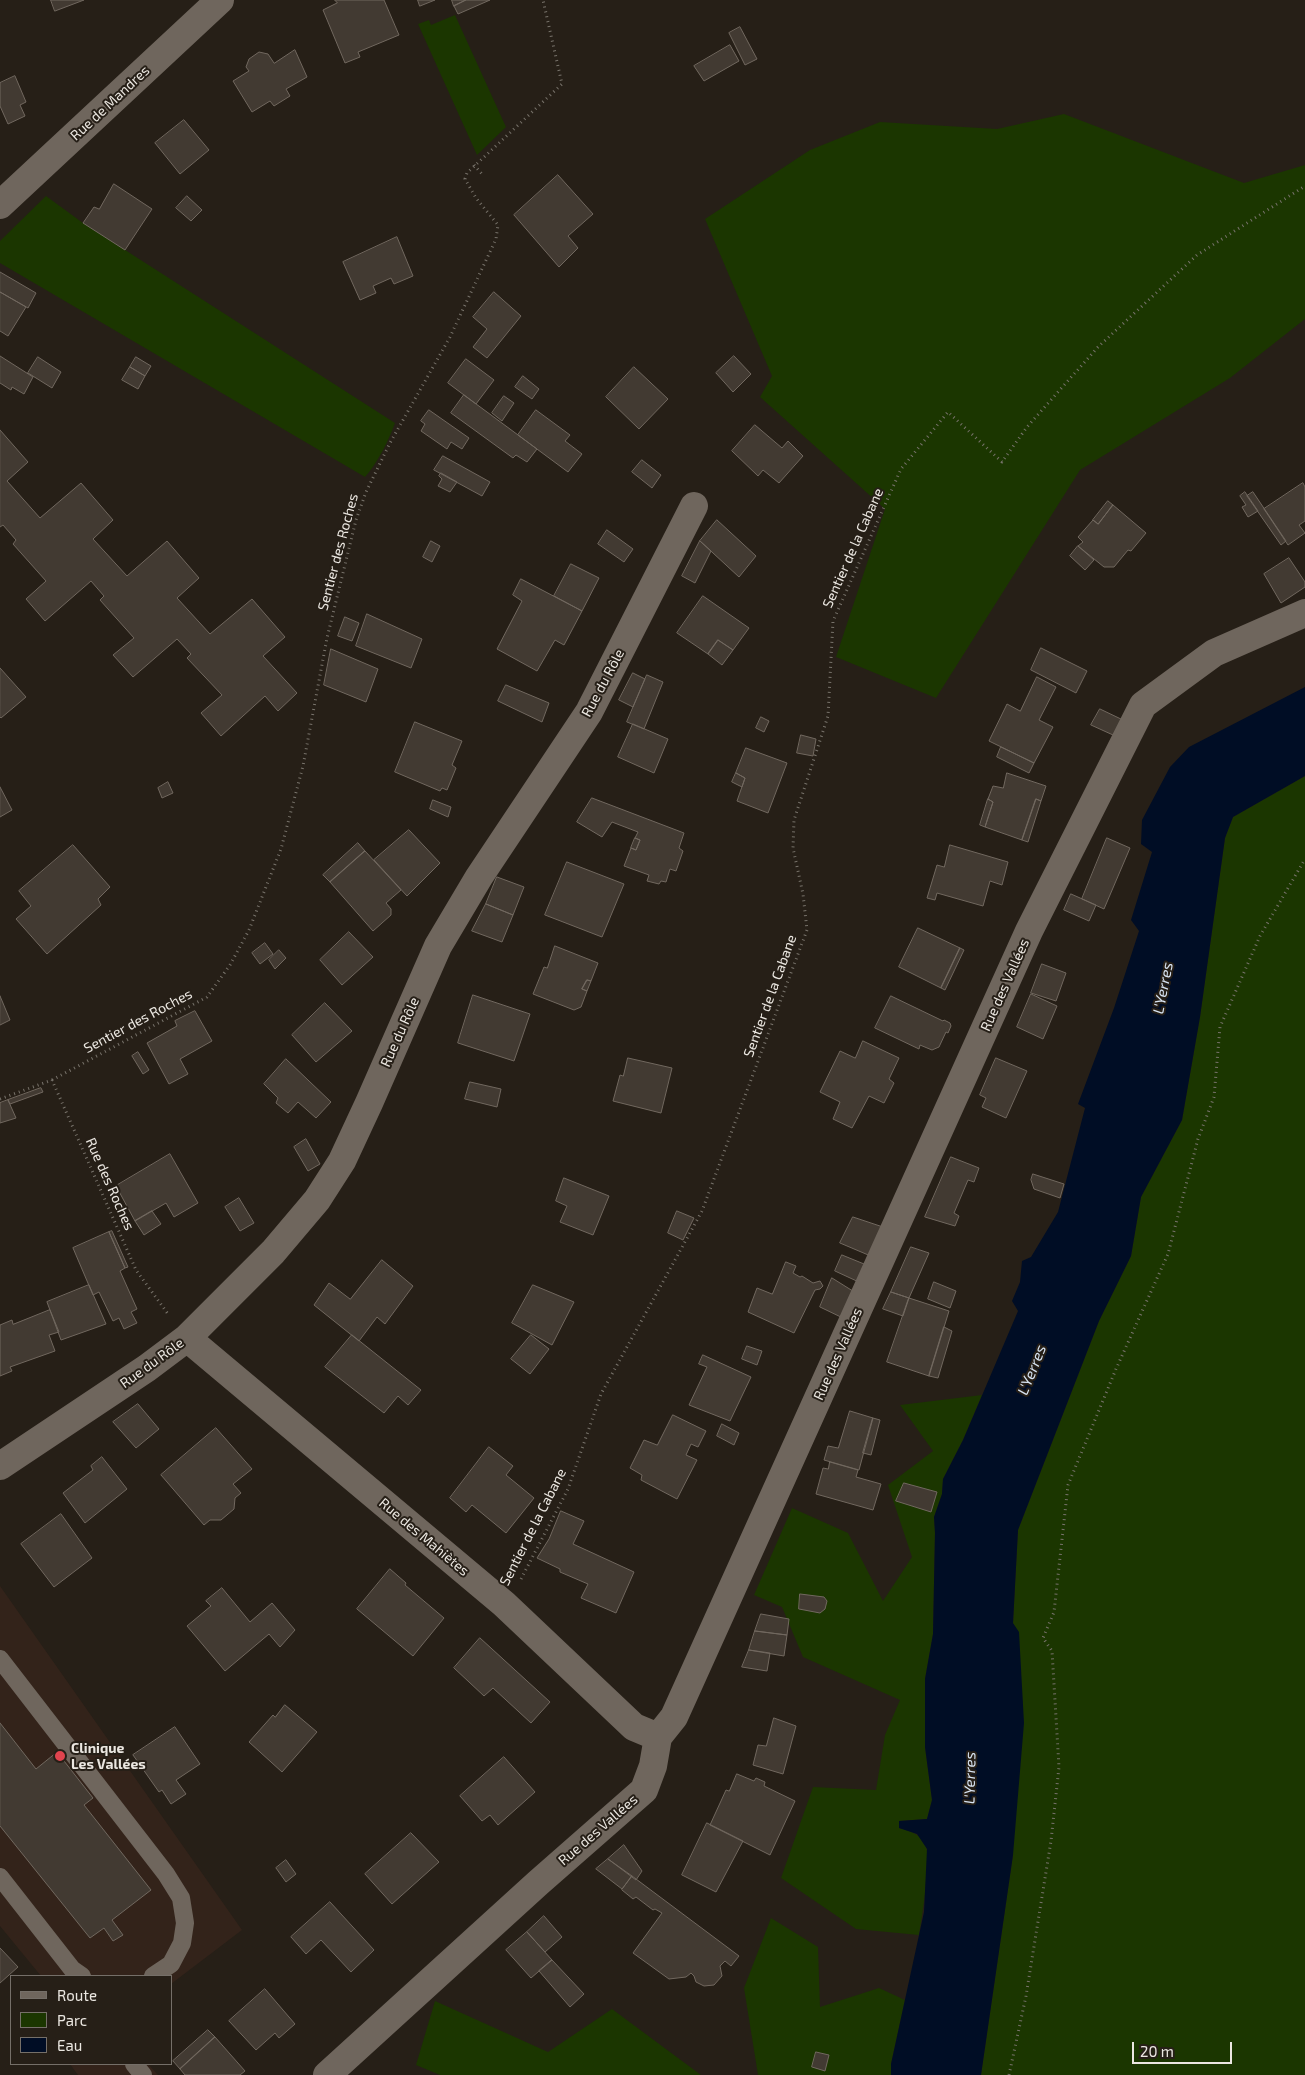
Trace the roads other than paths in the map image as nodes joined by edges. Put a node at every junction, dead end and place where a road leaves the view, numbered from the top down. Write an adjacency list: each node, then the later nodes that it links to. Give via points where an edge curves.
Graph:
1 (220, 0): 2 (street, Rue de Mandres)
2 (0, 206)
3 (694, 506): 5 (street, Rue du Rôle, via 589,712 479,877 438,946 342,1160 298,1225)
4 (1305, 613): 8 (street, Rue des Vallées, via 1214,653 1143,706 1030,931 674,1717)
5 (187, 1338): 6 (street, Rue du Rôle); 8 (street, Rue des Mahiètes, via 504,1604 634,1727)
6 (0, 1466)
7 (0, 1659): 11 (lane, via 166,1874 181,1898 185,1923 182,1943 171,1964)
8 (658, 1737): 14 (street, Rue des Vallées, via 653,1766 644,1790)
9 (0, 1877): 10 (lane, via 72,1969)
10 (81, 1975)
11 (154, 1975)
12 (135, 2065): 13 (lane)
13 (143, 2075)
14 (327, 2075)

